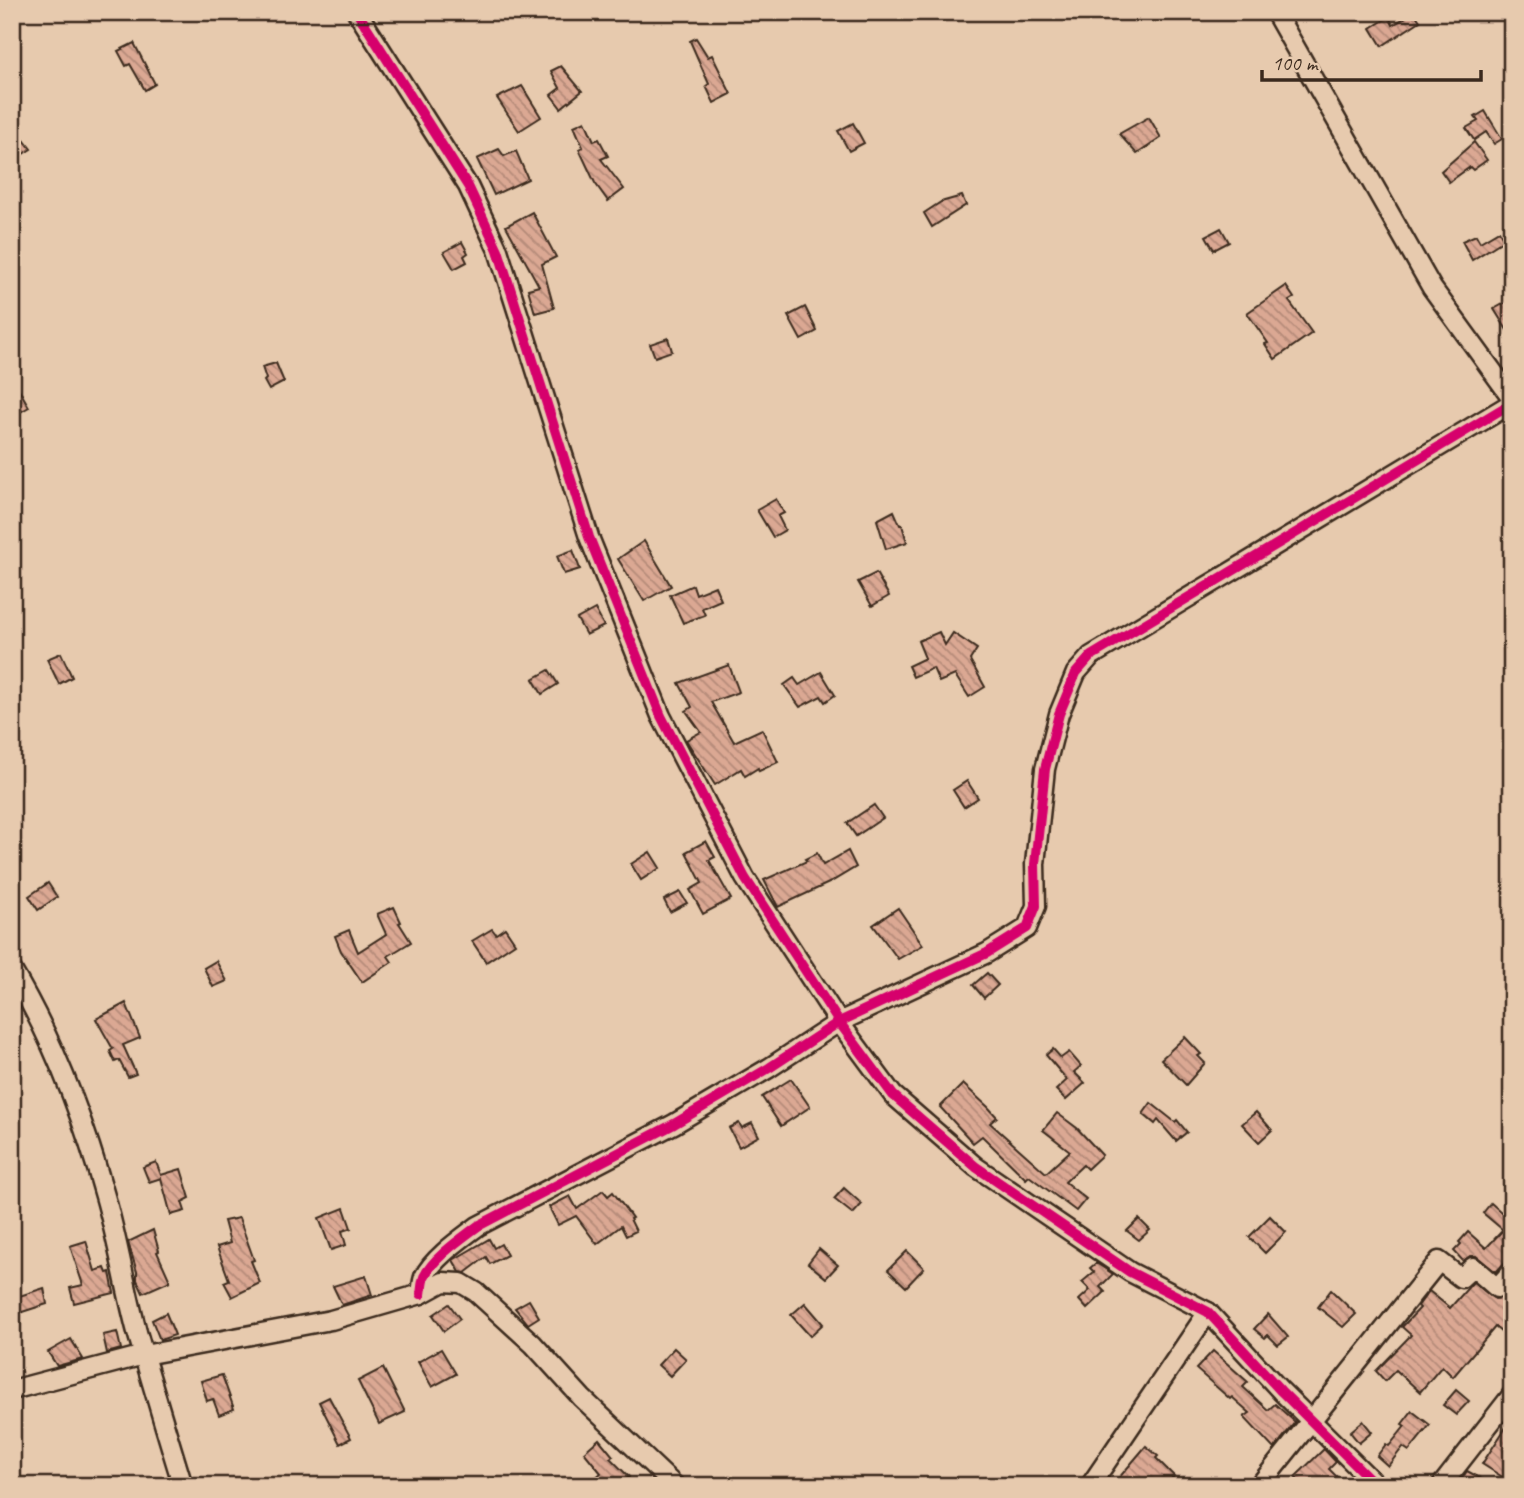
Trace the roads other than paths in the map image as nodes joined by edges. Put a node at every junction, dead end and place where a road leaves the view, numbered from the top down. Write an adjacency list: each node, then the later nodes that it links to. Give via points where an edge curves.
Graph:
1 (357, 12): 6 (street, via 468,186 498,250 589,537 661,716 746,878)
2 (1275, 12): 3 (street, via 1432,288)
3 (1512, 398)
4 (1512, 403): 6 (street, via 1091,656 1076,673 1059,714 1045,769 1035,906 1027,928 987,953)
5 (12, 970): 10 (street, via 64,1069 86,1130)
6 (839, 1022): 8 (street, via 674,1124 478,1226 430,1269 423,1278); 9 (street, via 893,1095 976,1167 1130,1272)
7 (1512, 1271): 13 (street, via 1497,1287 1473,1267 1461,1278 1439,1261)
8 (421, 1294): 10 (street, via 331,1320); 15 (street, via 443,1282 461,1283 476,1292)
9 (1208, 1312): 13 (street); 16 (street)
10 (144, 1355): 11 (street); 14 (street)
11 (12, 1390)
12 (1512, 1395): 19 (street)
13 (1312, 1421): 17 (street); 18 (street)
14 (183, 1486)
15 (675, 1486)
16 (1090, 1486)
17 (1259, 1486)
18 (1377, 1486)
19 (1441, 1486)

